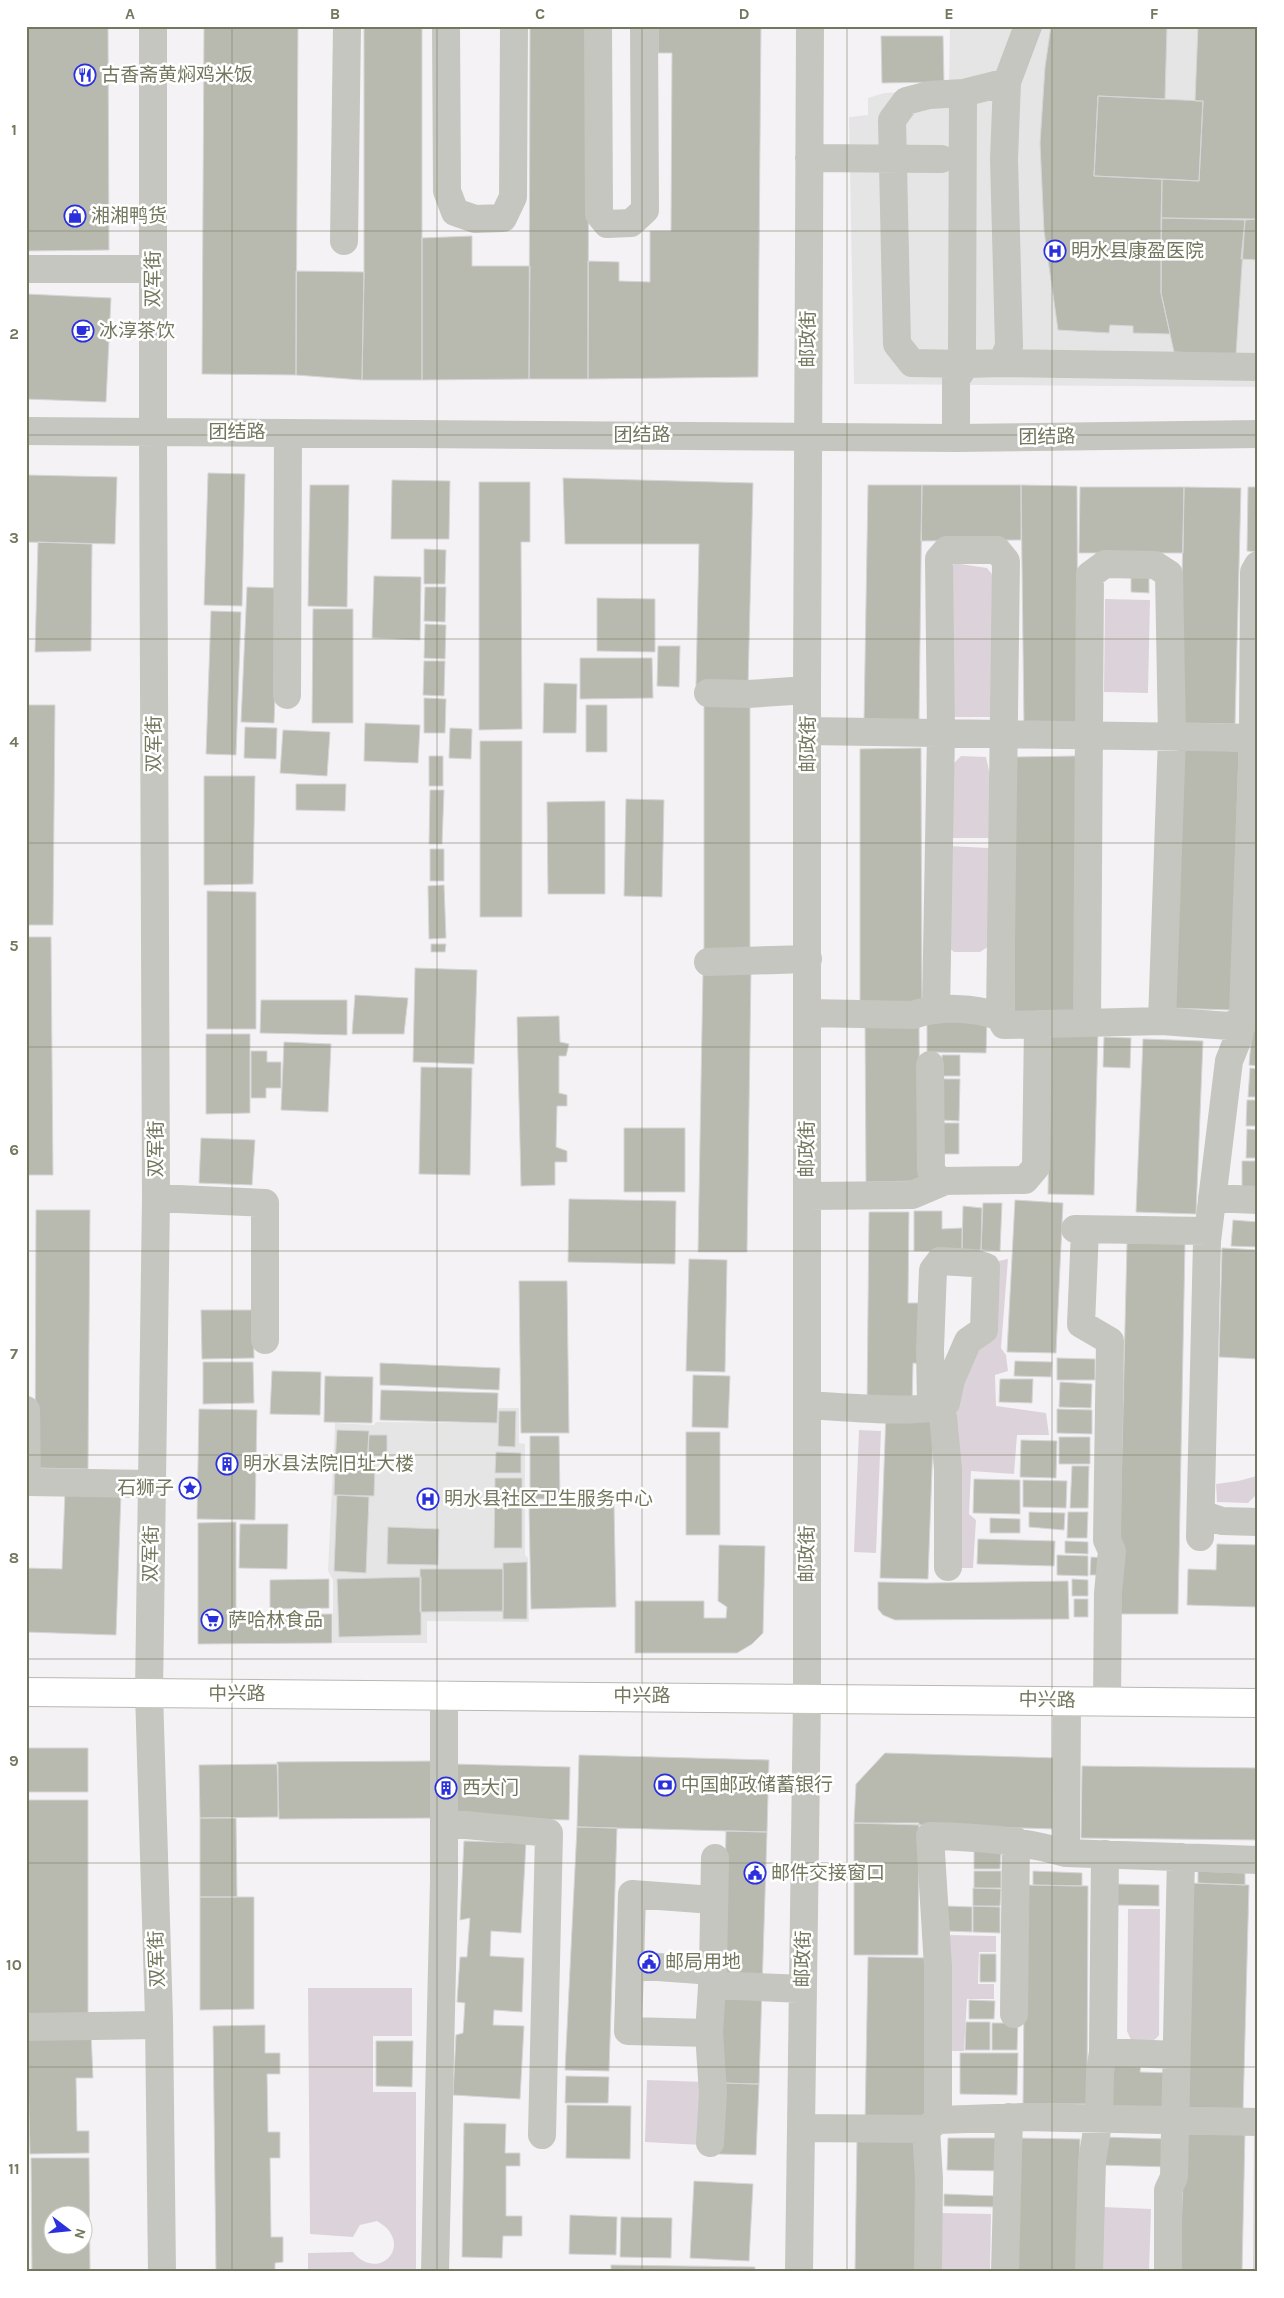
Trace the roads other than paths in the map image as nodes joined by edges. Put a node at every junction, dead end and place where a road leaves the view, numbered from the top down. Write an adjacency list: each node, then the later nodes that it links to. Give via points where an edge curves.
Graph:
1 (154, 26): 17 (street, 双军街)
2 (347, 26): 15 (street)
3 (446, 26): 4 (street, via 447,191 455,212 475,219 503,218 513,197)
4 (514, 26)
5 (598, 26): 6 (street, via 599,214 607,224 631,223 645,210)
6 (644, 26)
7 (810, 26): 11 (street, 邮政街)
8 (1028, 26): 9 (street)
9 (1007, 82): 10 (street); 14 (street)
10 (963, 93): 12 (street, via 929,95 906,101 892,120); 13 (street)
11 (809, 158): 12 (street); 25 (street, 邮政街)
12 (891, 159): 13 (street); 19 (street, via 897,344 912,363)
13 (953, 159): 14 (street); 19 (street, via 962,351)
14 (1004, 159): 18 (street, via 1009,346)
15 (344, 241)
16 (26, 269): 17 (street)
17 (153, 269): 22 (street, 双军街)
18 (1002, 362): 19 (street); 20 (street)
19 (966, 364): 26 (street, via 956,379)
20 (1258, 367)
21 (26, 431): 22 (street, 团结路)
22 (153, 432): 23 (street, 团结路); 49 (street, 双军街)
23 (288, 432): 25 (street, 团结路); 30 (street)
24 (1258, 434): 26 (street, 团结路)
25 (808, 436): 26 (street, 团结路); 28 (street, 邮政街)
26 (956, 438)
27 (1258, 565): 36 (street, via 1254,572)
28 (807, 690): 29 (street); 31 (street, 邮政街)
29 (708, 693)
30 (287, 695)
31 (808, 731): 32 (street); 37 (street, 邮政街)
32 (940, 733): 33 (street); 33 (street, via 939,559 946,550 997,550 1006,561); 39 (street)
33 (1005, 734): 34 (street); 41 (street)
34 (1090, 736): 35 (street); 35 (street, via 1090,575 1106,564 1155,565 1169,574); 44 (street)
35 (1172, 737): 36 (street); 43 (street)
36 (1255, 738): 42 (street)
37 (808, 959): 38 (street); 40 (street, 邮政街)
38 (708, 962)
39 (936, 1010): 40 (street, via 912,1015); 41 (street, via 984,1011)
40 (808, 1013): 48 (street, 邮政街)
41 (1000, 1017): 45 (street, via 1004,1024)
42 (1247, 1018): 43 (street, via 1228,1026); 50 (street, via 1229,1061)
43 (1162, 1021): 44 (street)
44 (1087, 1023): 45 (street)
45 (1038, 1024): 47 (street, via 1036,1167 1025,1180)
46 (930, 1065): 47 (street, via 931,1170 939,1181)
47 (945, 1181): 48 (street, via 912,1195)
48 (807, 1196): 54 (street, 邮政街)
49 (156, 1198): 53 (street, via 265,1204); 57 (street, 双军街)
50 (1212, 1198): 51 (street); 52 (street)
51 (1258, 1200)
52 (1208, 1231): 58 (street, via 1201,1525 1222,1521); 65 (street, via 1080,1230 1081,1324 1110,1341 1107,1540 1112,1551 1108,1593)
53 (265, 1340)
54 (808, 1405): 55 (street, via 910,1410); 63 (street, 邮政街)
55 (935, 1407): 55 (street, via 931,1403 930,1349 934,1270 940,1261 973,1262 986,1267 984,1330 968,1341 951,1380 946,1403); 59 (street, via 948,1469)
56 (26, 1410): 57 (street, via 27,1482)
57 (152, 1484): 61 (street, 双军街)
58 (1258, 1522)
59 (948, 1567)
60 (26, 1692): 61 (main road, 中兴路)
61 (149, 1693): 62 (main road, 中兴路); 79 (street, 双军街)
62 (444, 1695): 63 (main road, 中兴路); 67 (street)
63 (807, 1698): 64 (main road, 中兴路); 77 (street, 邮政街)
64 (1067, 1701): 65 (main road, 中兴路); 69 (street)
65 (1107, 1701): 66 (main road, 中兴路)
66 (1258, 1703)
67 (444, 1823): 90 (street, via 549,1833); 93 (street)
68 (1016, 1841): 69 (street); 78 (street); 88 (street, via 991,1837 930,1836 938,1968)
69 (1066, 1853): 70 (street)
70 (1104, 1854): 71 (street); 82 (street)
71 (1181, 1857): 73 (street); 83 (street)
72 (715, 1858): 74 (street)
73 (1258, 1860)
74 (713, 1900): 75 (street, via 632,1894); 76 (street)
75 (630, 1965): 76 (street); 81 (street, via 628,2031)
76 (712, 1978): 77 (street); 81 (street)
77 (803, 1989): 89 (street, 邮政街)
78 (1014, 2014)
79 (159, 2025): 80 (street); 92 (street, 双军街)
80 (26, 2027)
81 (709, 2033): 91 (street, via 713,2093)
82 (1103, 2052): 83 (street); 85 (street)
83 (1176, 2054): 86 (street)
84 (1009, 2117): 85 (street); 88 (street); 96 (street)
85 (1099, 2118): 86 (street); 97 (street, via 1092,2160)
86 (1175, 2120): 87 (street); 98 (street, via 1174,2177 1168,2190)
87 (1258, 2122)
88 (932, 2125): 89 (street); 95 (street)
89 (801, 2128): 94 (street, 邮政街)
90 (542, 2135)
91 (710, 2143)
92 (162, 2272)
93 (435, 2272)
94 (799, 2272)
95 (928, 2272)
96 (1005, 2272)
97 (1089, 2272)
98 (1168, 2272)

